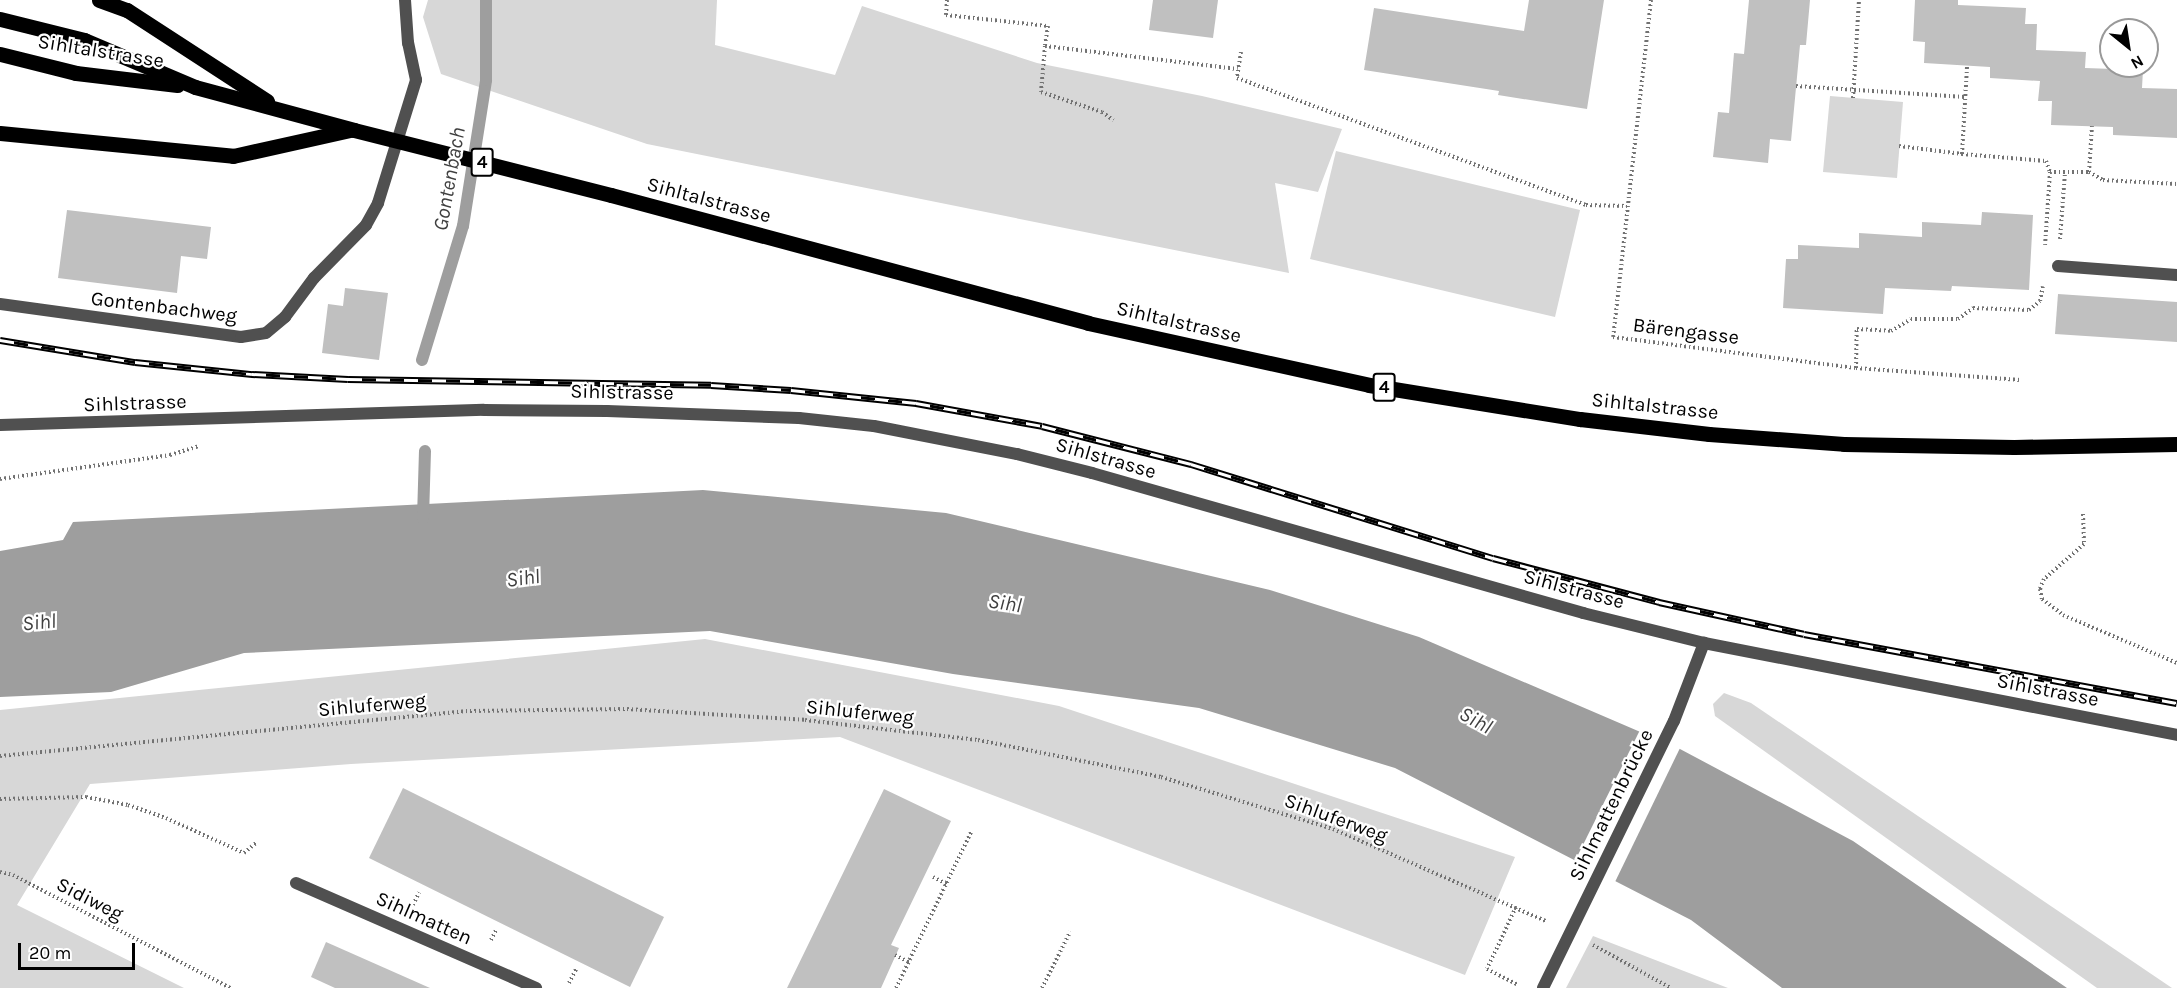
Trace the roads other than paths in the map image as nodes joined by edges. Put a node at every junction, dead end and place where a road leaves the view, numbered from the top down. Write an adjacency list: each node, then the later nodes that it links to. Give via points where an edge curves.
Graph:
1 (99, 0): 6 (main road, via 127,10)
2 (405, 0): 11 (street, Gontenbachweg, via 408,44 416,80 378,203 366,225 314,278 285,317 266,333 241,337)
3 (0, 19): 5 (main road, Sihltalstrasse / 4, via 84,40)
4 (0, 54): 5 (main road, Sihltalstrasse / 4, via 76,72)
5 (195, 87): 6 (main road, Sihltalstrasse / 4)
6 (280, 109): 7 (main road, Sihltalstrasse / 4)
7 (354, 130): 8 (main road, via 233,156); 13 (main road, Sihltalstrasse / 4, via 1100,325 1289,368 1499,407 1709,434 1844,444)
8 (0, 133)
9 (2058, 266): 10 (street)
10 (2177, 275)
11 (0, 304)
12 (0, 425): 14 (street, Sihlstrasse, via 484,410 799,418 874,426 1092,473 1572,610)
13 (2177, 444)
14 (1704, 642): 15 (street, Sihlstrasse); 17 (street, Sihlmattenbrücke, via 1674,721)
15 (2177, 735)
16 (296, 883): 18 (street, Sihlmatten)
17 (1544, 985)
18 (536, 988)

